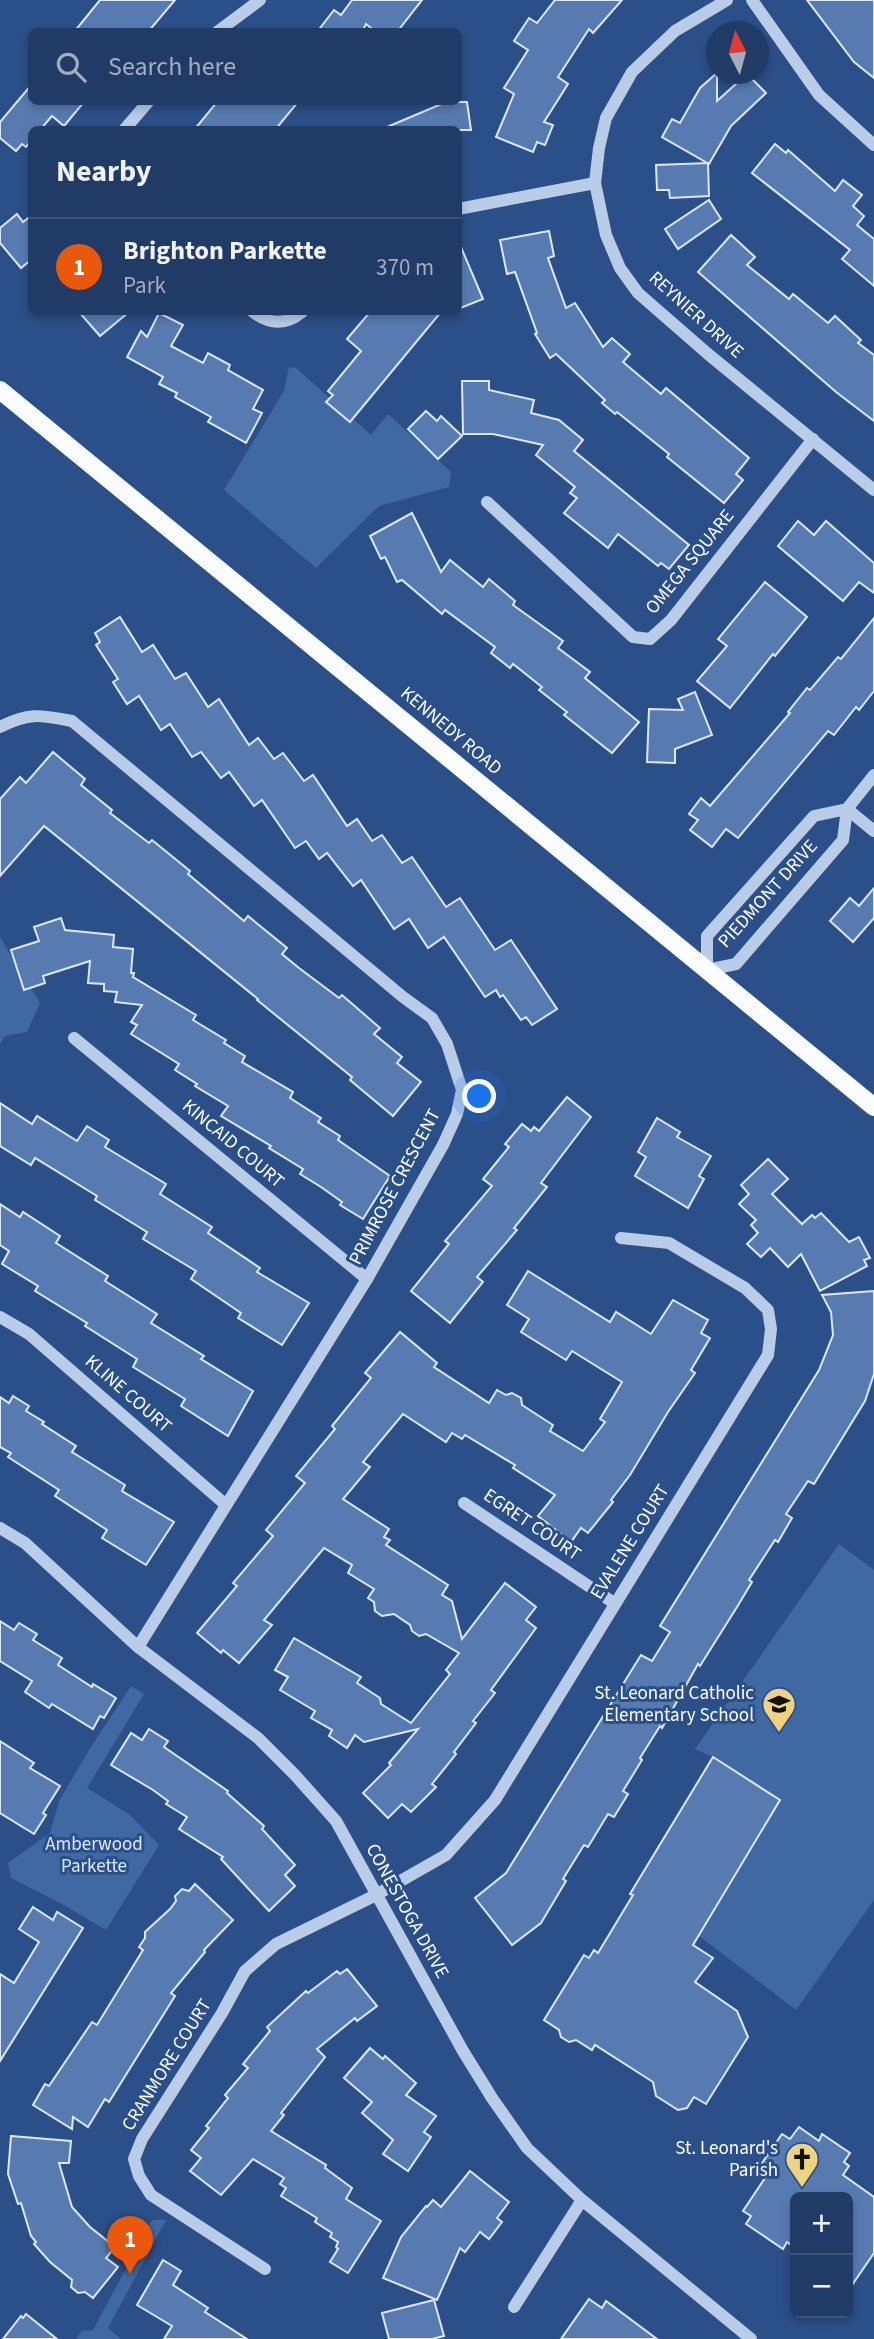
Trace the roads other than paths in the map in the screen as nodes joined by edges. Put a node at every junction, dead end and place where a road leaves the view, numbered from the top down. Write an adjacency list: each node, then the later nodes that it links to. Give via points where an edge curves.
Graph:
1 (260, 0): 4 (street)
2 (727, 0): 8 (street, REYNIER DRIVE, via 676,31 632,72 606,118)
3 (752, 0): 7 (street, via 819,95)
4 (222, 28)
5 (145, 105): 6 (street)
6 (127, 126)
7 (874, 145)
8 (595, 183): 9 (street); 13 (street, REYNIER DRIVE, via 606,235 620,268 638,293)
9 (462, 208)
10 (257, 315): 11 (street, via 278,322)
11 (297, 315)
12 (0, 390): 20 (main road, KENNEDY ROAD)
13 (813, 439): 14 (street, REYNIER DRIVE); 15 (street, OMEGA SQUARE, via 671,620 650,639 633,637)
14 (874, 490)
15 (487, 502)
16 (0, 727): 24 (street, PRIMROSE CRESCENT, via 37,714 72,721 432,1018 457,1070 461,1090 457,1114)
17 (874, 775): 18 (street, PIEDMONT DRIVE)
18 (847, 809): 19 (street); 20 (street, PIEDMONT DRIVE, via 843,840 736,964); 20 (street, PIEDMONT DRIVE, via 814,816 707,936)
19 (874, 831)
20 (707, 970): 22 (main road, KENNEDY ROAD)
21 (74, 1038): 24 (street, KINCAID COURT)
22 (874, 1107)
23 (621, 1238): 29 (street, EVALENE COURT, via 669,1243 745,1288 768,1310 771,1329 768,1355)
24 (367, 1279): 27 (street, PRIMROSE CRESCENT)
25 (0, 1317): 27 (street, KLINE COURT, via 29,1334)
26 (464, 1503): 29 (street, EGRET COURT)
27 (226, 1505): 30 (street, PRIMROSE CRESCENT)
28 (0, 1528): 30 (street, CONESTOGA DRIVE, via 25,1543)
29 (614, 1603): 31 (street, EVALENE COURT, via 495,1800 446,1855)
30 (138, 1647): 31 (street, CONESTOGA DRIVE, via 258,1738 295,1775 336,1821)
31 (376, 1895): 32 (street, CONESTOGA DRIVE, via 492,2098 527,2148); 33 (street, CRANMORE COURT, via 276,1944 245,1971 142,2138 134,2159 151,2195)
32 (582, 2200): 34 (street); 35 (street, CONESTOGA DRIVE)
33 (265, 2269)
34 (514, 2306)
35 (751, 2339)

